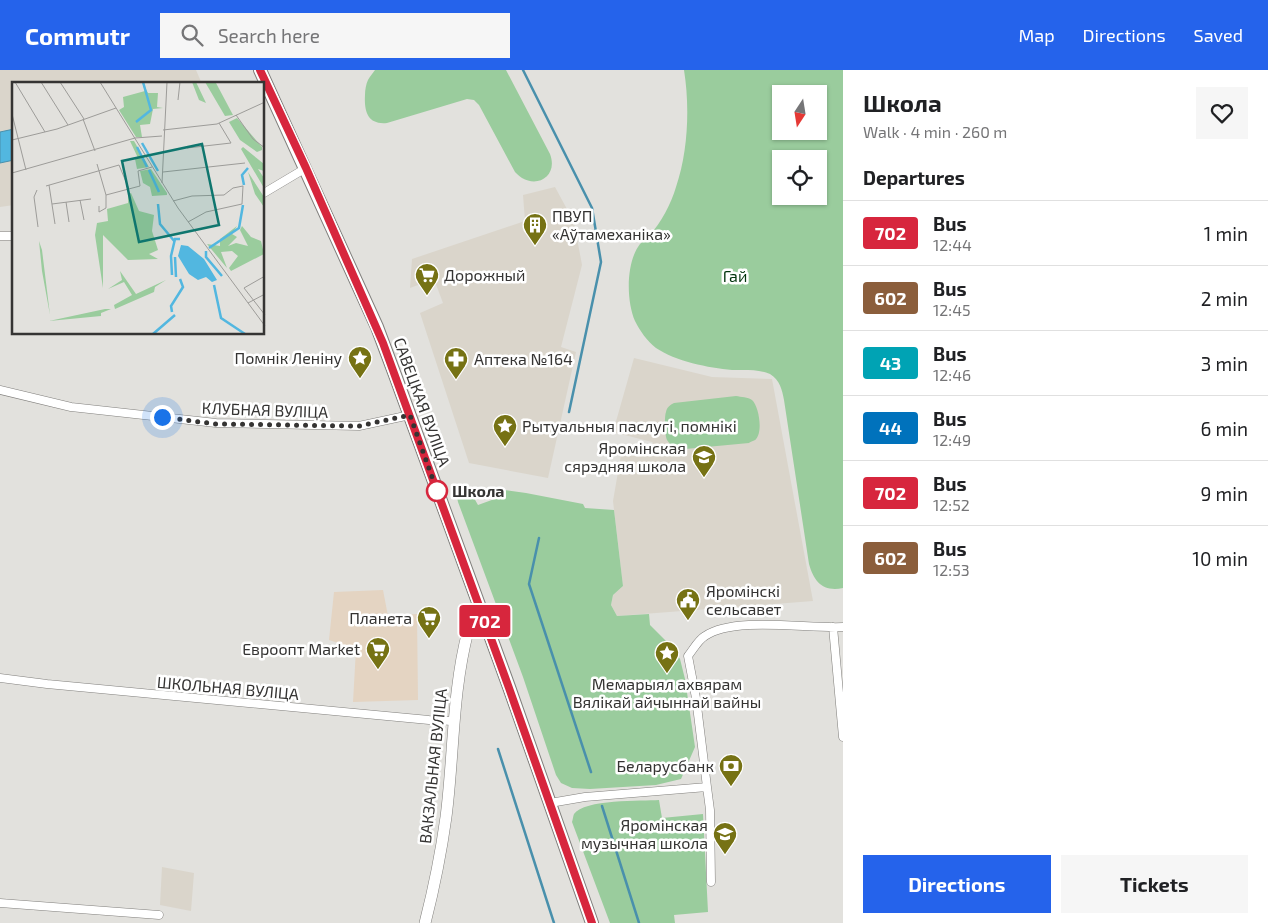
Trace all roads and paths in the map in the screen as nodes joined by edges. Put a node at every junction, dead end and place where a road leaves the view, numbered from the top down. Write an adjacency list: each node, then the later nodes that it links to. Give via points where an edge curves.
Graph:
1 (260, 70): 2 (main road, САВЕЦКАЯ ВУЛІЦА)
2 (306, 168): 3 (street); 5 (main road, САВЕЦКАЯ ВУЛІЦА, via 377,327)
3 (265, 192)
4 (0, 390): 5 (street, КЛУБНАЯ ВУЛІЦА, via 71,407 216,424 359,426)
5 (410, 415): 6 (main road, САВЕЦКАЯ ВУЛІЦА)
6 (484, 620): 10 (street, ВАКЗАЛЬНАЯ ВУЛІЦА, via 468,631); 13 (main road, САВЕЦКАЯ ВУЛІЦА)
7 (833, 627): 8 (street); 11 (street); 12 (street, via 744,626 714,631 700,640 688,656)
8 (843, 627)
9 (0, 678): 10 (street, ШКОЛЬНАЯ ВУЛІЦА)
10 (454, 721): 17 (street, ВАКЗАЛЬНАЯ ВУЛІЦА, via 446,817)
11 (843, 737)
12 (707, 787): 13 (street); 14 (street)
13 (550, 803): 18 (main road, САВЕЦКАЯ ВУЛІЦА)
14 (711, 882)
15 (0, 903): 16 (street)
16 (159, 915)
17 (426, 923)
18 (592, 923)

